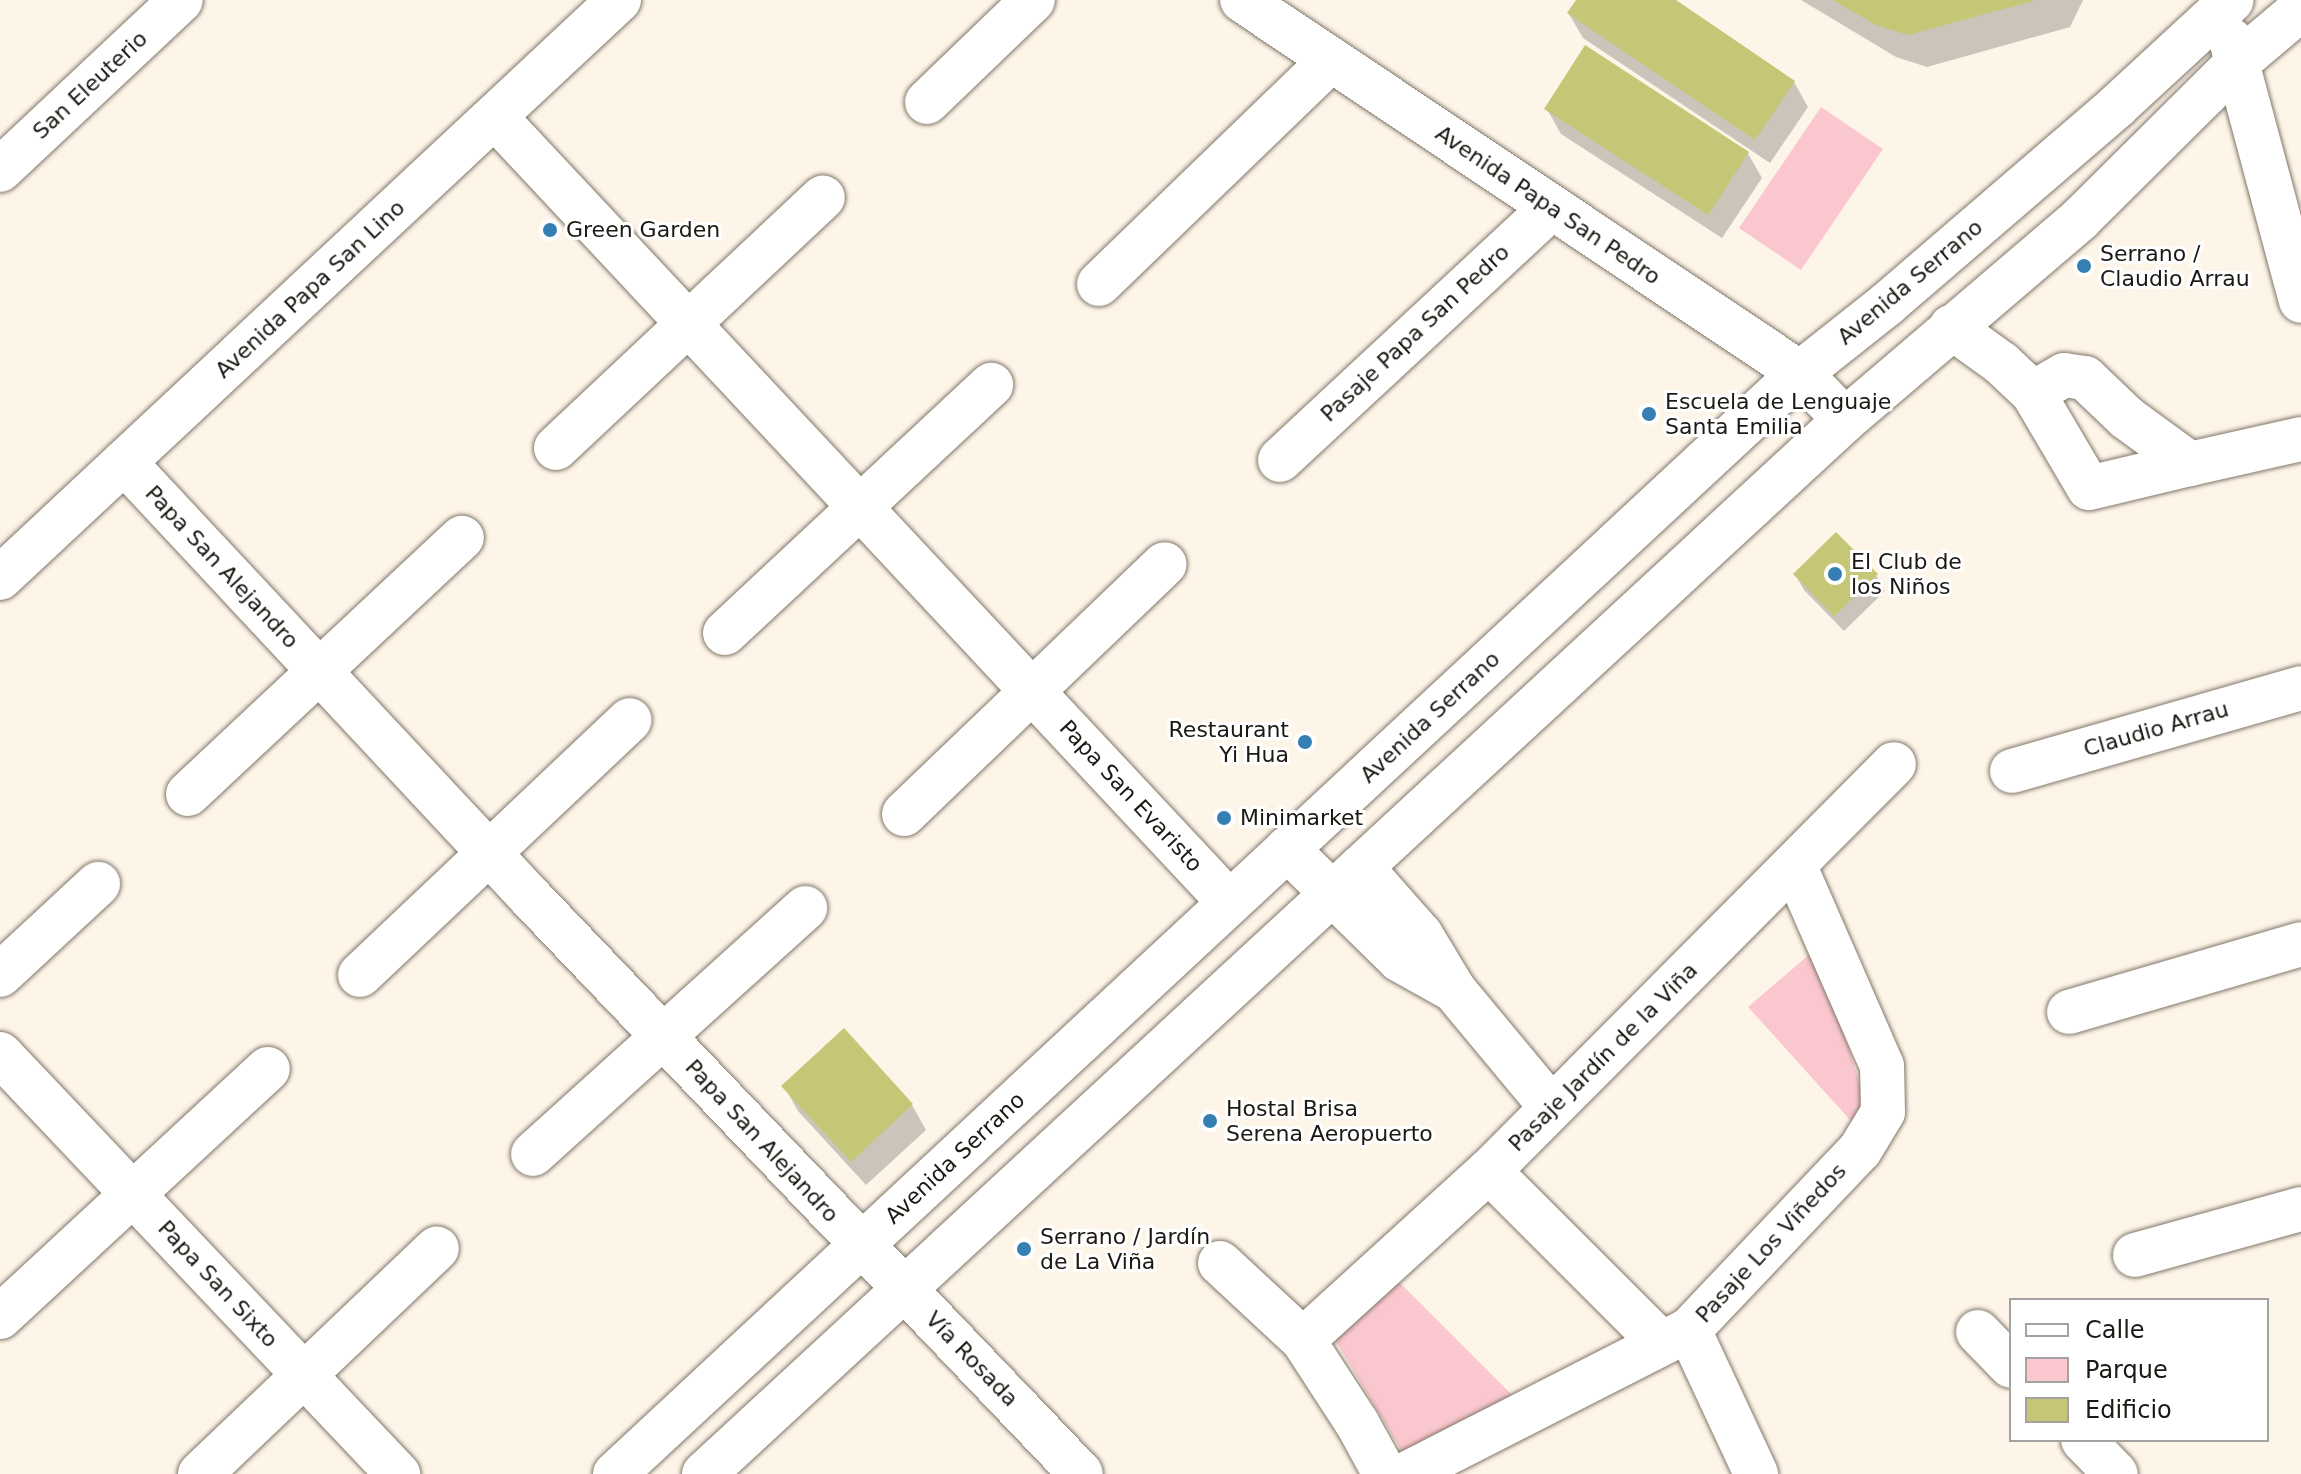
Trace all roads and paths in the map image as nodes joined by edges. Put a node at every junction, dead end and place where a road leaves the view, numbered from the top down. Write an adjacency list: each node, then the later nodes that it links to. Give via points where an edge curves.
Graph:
1 (181, 0): 11 (street, San Eleuterio)
2 (619, 0): 10 (street, Avenida Papa San Lino)
3 (1033, 0): 9 (street)
4 (1242, 0): 7 (street, Avenida Papa San Pedro)
5 (2225, 3): 8 (street); 18 (street, Avenida Serrano, via 2117,106)
6 (2300, 11): 8 (street)
7 (1331, 60): 13 (street, Avenida Papa San Pedro); 14 (street)
8 (2237, 63): 15 (street); 17 (street, via 2080,219)
9 (927, 102)
10 (495, 117): 16 (street, Papa San Evaristo); 25 (street, Avenida Papa San Lino)
11 (0, 170)
12 (823, 197): 16 (street)
13 (1552, 207): 18 (street, Avenida Papa San Pedro); 24 (street, Pasaje Papa San Pedro)
14 (1099, 284)
15 (2301, 301)
16 (689, 323): 23 (street); 27 (street, Papa San Evaristo)
17 (1951, 327): 20 (street); 21 (street)
18 (1800, 373): 21 (street, Avenida Papa San Pedro); 40 (street, Avenida Serrano)
19 (991, 385): 27 (street)
20 (2033, 393): 26 (street, via 2064,375 2085,378 2127,418); 26 (street, via 2089,488)
21 (1845, 420): 43 (street)
22 (2301, 439): 26 (street)
23 (556, 448)
24 (1280, 460)
25 (124, 462): 30 (street, Avenida Papa San Lino); 32 (street, Papa San Alejandro)
26 (2190, 464)
27 (860, 506): 31 (street); 34 (street, Papa San Evaristo)
28 (462, 538): 32 (street)
29 (1165, 564): 34 (street)
30 (3, 569)
31 (725, 633)
32 (320, 672): 38 (street); 41 (street, Papa San Alejandro)
33 (2301, 688): 37 (street, Claudio Arrau)
34 (1032, 691): 39 (street); 45 (street, Papa San Evaristo)
35 (630, 720): 41 (street)
36 (1894, 764): 42 (street, Pasaje Jardín de la Viña)
37 (2012, 771)
38 (188, 794)
39 (904, 814)
40 (1287, 849): 43 (street); 45 (street, Avenida Serrano)
41 (490, 853): 49 (street); 51 (street, Papa San Alejandro)
42 (1795, 867): 54 (street, Pasaje Jardín de la Viña); 66 (street, Pasaje Los Viñedos, via 1882,1066 1883,1112 1860,1150)
43 (1346, 881): 54 (street, via 1400,960 1454,990); 63 (street)
44 (98, 884): 48 (street)
45 (1229, 902): 59 (street, Avenida Serrano)
46 (805, 908): 51 (street)
47 (2301, 944): 50 (street)
48 (0, 975)
49 (360, 975)
50 (2069, 1012)
51 (663, 1037): 55 (street); 59 (street, Papa San Alejandro)
52 (0, 1054): 57 (street, Papa San Sixto)
53 (268, 1069): 57 (street)
54 (1551, 1107): 56 (street, Pasaje Jardín de la Viña)
55 (533, 1154)
56 (1489, 1171): 66 (street); 67 (street, Pasaje Jardín de la Viña)
57 (133, 1194): 64 (street); 69 (street, Papa San Sixto)
58 (2301, 1209): 61 (street)
59 (861, 1246): 63 (street, Vía Rosada); 73 (street, Avenida Serrano)
60 (437, 1248): 69 (street)
61 (2135, 1255)
62 (1220, 1263): 67 (street)
63 (903, 1288): 74 (street); 75 (street, Vía Rosada)
64 (0, 1317)
65 (1978, 1332): 68 (street)
66 (1675, 1336): 77 (street, Pasaje Los Viñedos); 78 (street)
67 (1303, 1340): 76 (street)
68 (2009, 1364)
69 (304, 1375): 71 (street); 72 (street, Papa San Sixto)
70 (2085, 1442): 79 (street)
71 (200, 1474)
72 (398, 1474)
73 (615, 1474)
74 (704, 1474)
75 (1081, 1474)
76 (1385, 1474)
77 (1406, 1474)
78 (1756, 1474)
79 (2116, 1474)

